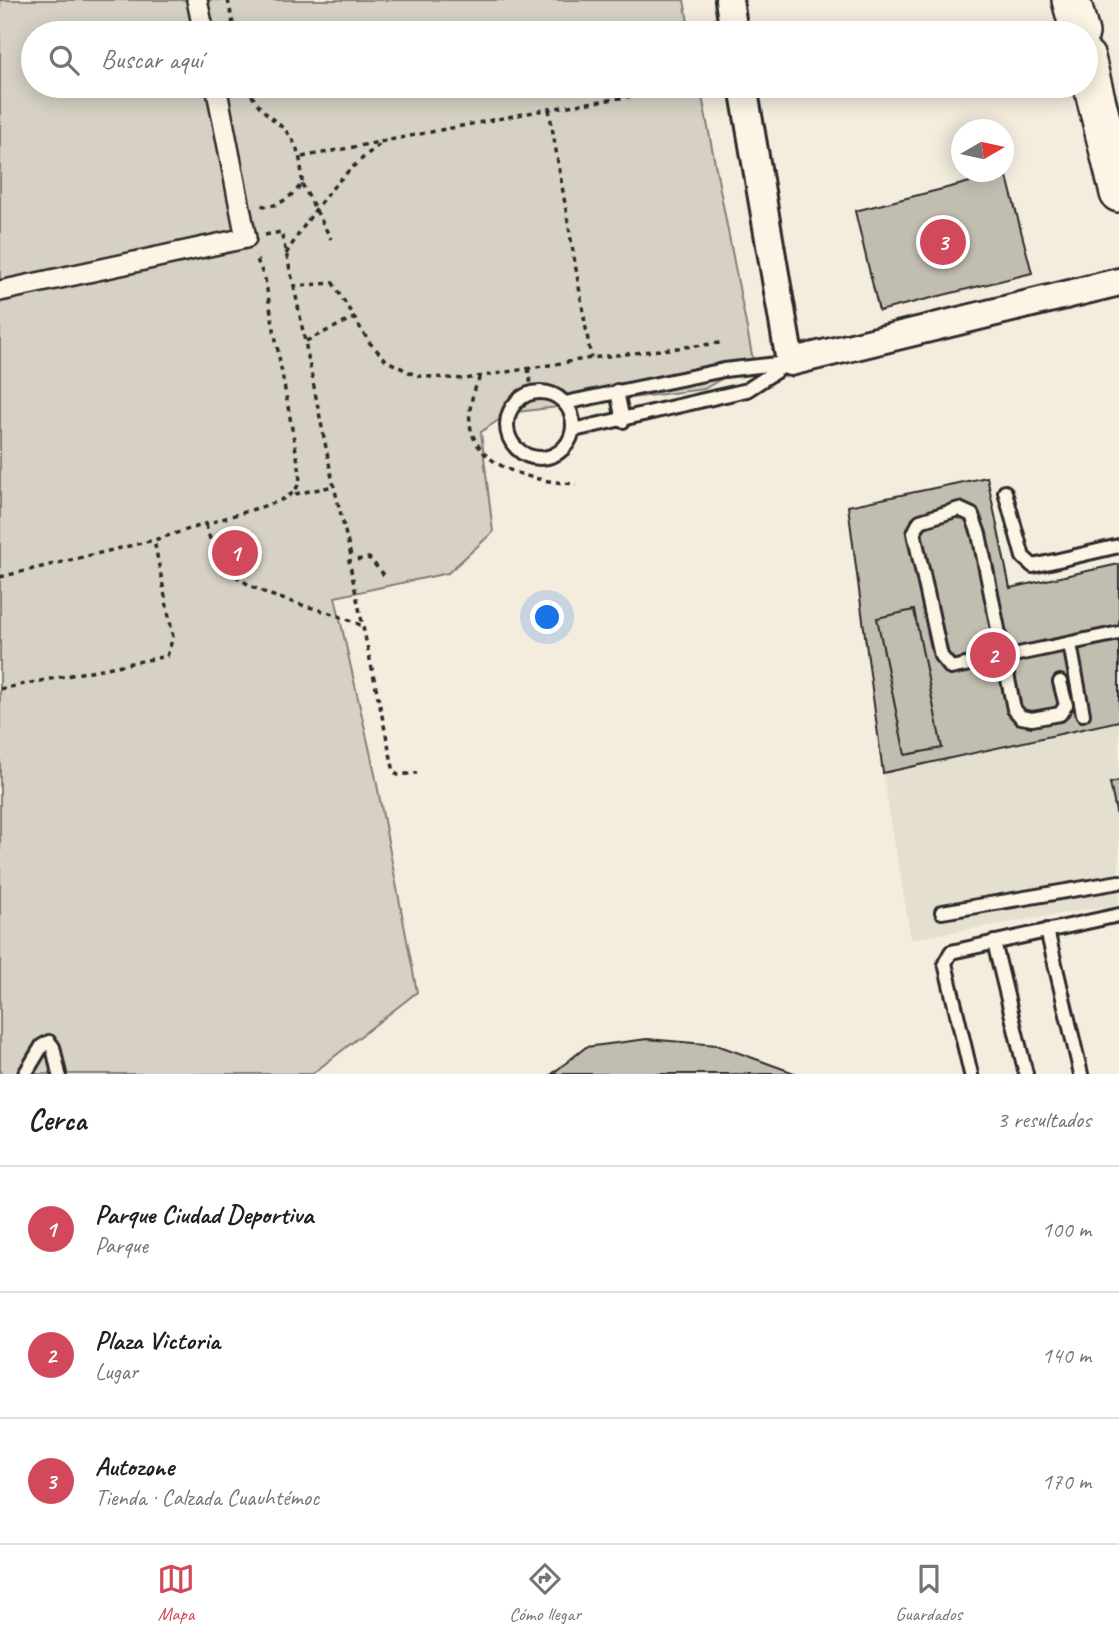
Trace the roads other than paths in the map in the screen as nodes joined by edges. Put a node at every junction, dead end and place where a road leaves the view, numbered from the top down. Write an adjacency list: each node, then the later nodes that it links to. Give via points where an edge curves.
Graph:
1 (197, 0): 4 (street)
2 (729, 0): 5 (street)
3 (1071, 0): 6 (main road)
4 (201, 21)
5 (732, 21)
6 (1077, 21)
7 (218, 98): 12 (street, via 246,238)
8 (745, 98): 13 (street)
9 (1096, 98): 10 (main road)
10 (1119, 192)
11 (1119, 282): 13 (street)
12 (0, 291)
13 (790, 362): 14 (lane); 16 (lane, via 747,390)
14 (617, 391): 15 (lane); 16 (lane)
15 (565, 403): 17 (lane); 17 (lane, via 550,393 532,392 517,401 507,416 507,434 516,449 532,458 550,458 562,451)
16 (623, 421): 17 (lane)
17 (574, 430)
18 (1005, 492): 19 (lane, via 1023,557 1033,566)
19 (1119, 546)
20 (1119, 633): 21 (lane)
21 (1070, 643): 22 (lane); 24 (lane)
22 (1006, 657): 22 (lane, via 951,668 941,656 914,533 920,521 960,509 972,515); 23 (lane, via 1014,709 1021,717 1060,714 1066,705)
23 (1060, 682)
24 (1083, 713)
25 (1119, 883): 26 (lane)
26 (942, 912)
27 (1119, 915): 28 (lane)
28 (1046, 930): 29 (lane); 34 (lane)
29 (994, 942): 32 (lane, via 951,952 946,963); 33 (lane)
30 (25, 1074): 31 (lane, via 48,1042)
31 (59, 1074)
32 (971, 1074)
33 (1026, 1074)
34 (1082, 1074)

